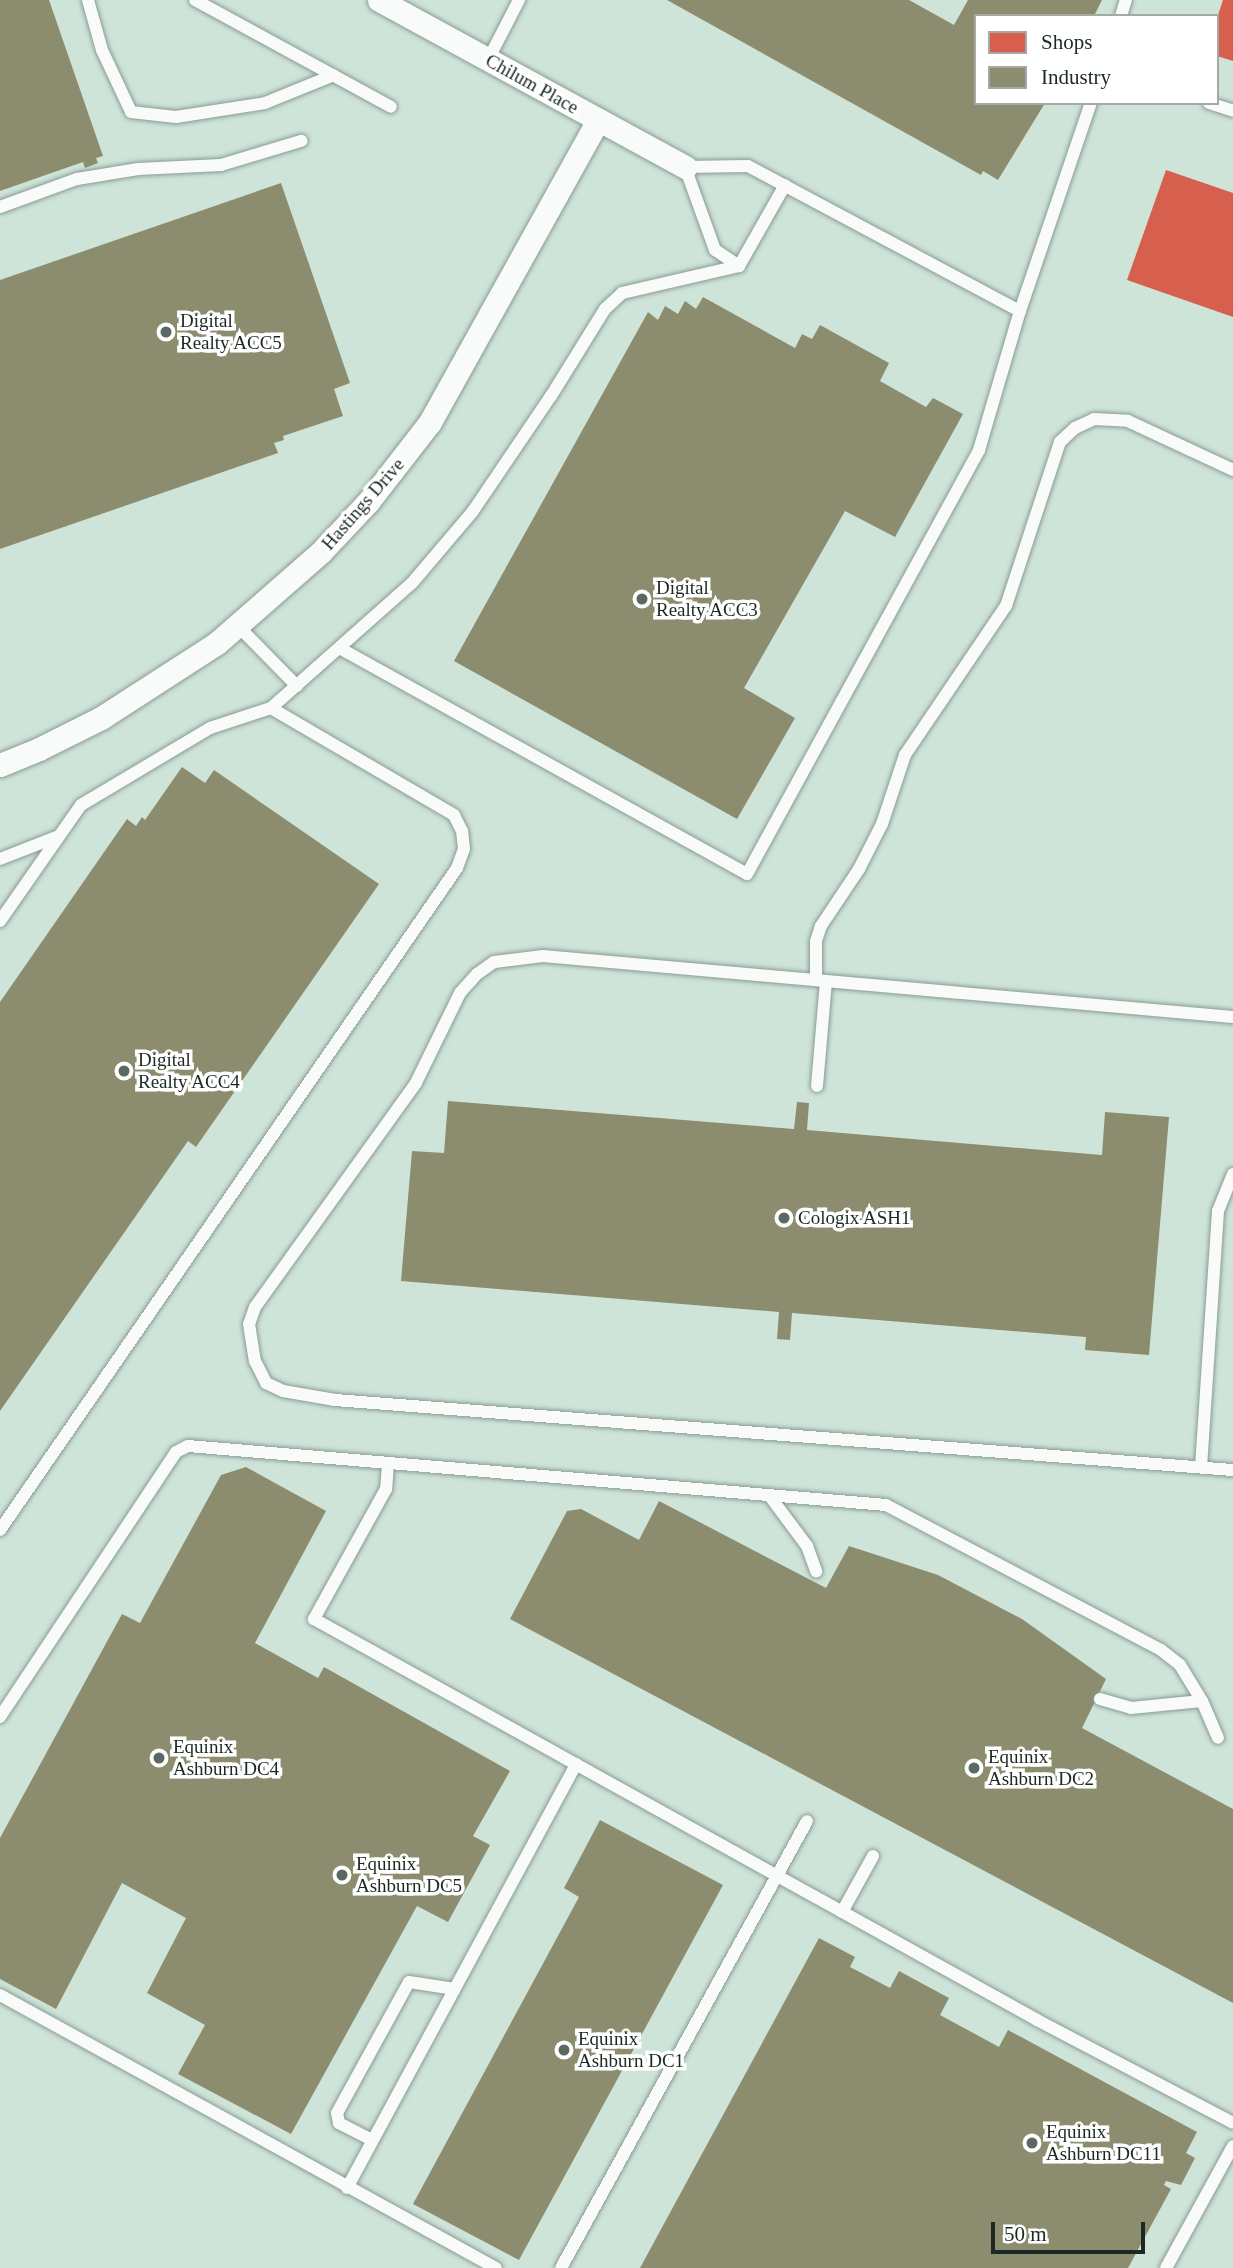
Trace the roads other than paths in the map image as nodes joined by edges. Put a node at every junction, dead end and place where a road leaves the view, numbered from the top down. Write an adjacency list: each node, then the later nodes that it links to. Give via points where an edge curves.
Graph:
1 (88, 0): 6 (lane, via 102,50 131,112 176,117 265,103)
2 (195, 0): 6 (lane)
3 (379, 0): 5 (street, Chilum Place)
4 (519, 0): 5 (lane)
5 (488, 60): 11 (street, Chilum Place)
6 (334, 75): 9 (lane)
7 (1090, 105): 17 (lane)
8 (1215, 105): 10 (lane)
9 (391, 107)
10 (1233, 111)
11 (598, 120): 13 (street, Chilum Place); 19 (street, Hastings Drive, via 430,422 368,502 321,552)
12 (301, 141): 15 (lane, via 221,165 77,178)
13 (685, 167): 14 (lane, via 747,166); 16 (lane, via 715,250)
14 (785, 185): 16 (lane); 17 (lane)
15 (0, 207)
16 (740, 266): 20 (lane, via 622,293 605,309 473,511 412,583)
17 (1020, 311): 20 (lane, via 979,450 747,874)
18 (1233, 470): 27 (lane, via 1128,421 1094,419 1060,442 1006,607 905,755 882,824 821,926 816,941)
19 (238, 626): 21 (lane); 23 (street, Hastings Drive, via 101,718)
20 (341, 649): 21 (lane)
21 (297, 686): 22 (lane)
22 (271, 708): 24 (lane, via 210,727 81,805); 35 (lane, via 454,815 464,849 457,868)
23 (0, 765)
24 (59, 836): 25 (lane); 26 (lane)
25 (0, 859)
26 (0, 921)
27 (821, 981): 28 (lane); 29 (lane); 32 (lane, via 543,956 495,962 477,974 460,993 416,1083 254,1307 249,1341 266,1383 335,1400)
28 (1233, 1017)
29 (817, 1086)
30 (1233, 1174): 32 (lane, via 1218,1211)
31 (388, 1463): 34 (lane); 39 (lane, via 188,1446 176,1452); 41 (lane, via 386,1489 314,1619)
32 (1201, 1468): 33 (lane)
33 (1233, 1470)
34 (769, 1495): 36 (lane, via 807,1546); 38 (lane, via 886,1505 1161,1650 1180,1665)
35 (0, 1531)
36 (816, 1571)
37 (1100, 1699): 38 (lane, via 1131,1708)
38 (1202, 1701): 40 (lane)
39 (0, 1717)
40 (1218, 1738)
41 (576, 1764): 44 (lane); 46 (lane)
42 (807, 1821): 44 (lane)
43 (873, 1856): 45 (lane)
44 (777, 1875): 45 (lane); 53 (lane)
45 (842, 1912): 48 (lane)
46 (454, 1989): 49 (lane); 49 (lane, via 409,1982 337,2113 339,2123)
47 (0, 1995): 51 (lane)
48 (1233, 2123)
49 (373, 2140): 51 (lane)
50 (1233, 2146): 54 (lane)
51 (346, 2188): 52 (lane)
52 (496, 2268)
53 (561, 2268)
54 (1167, 2268)

